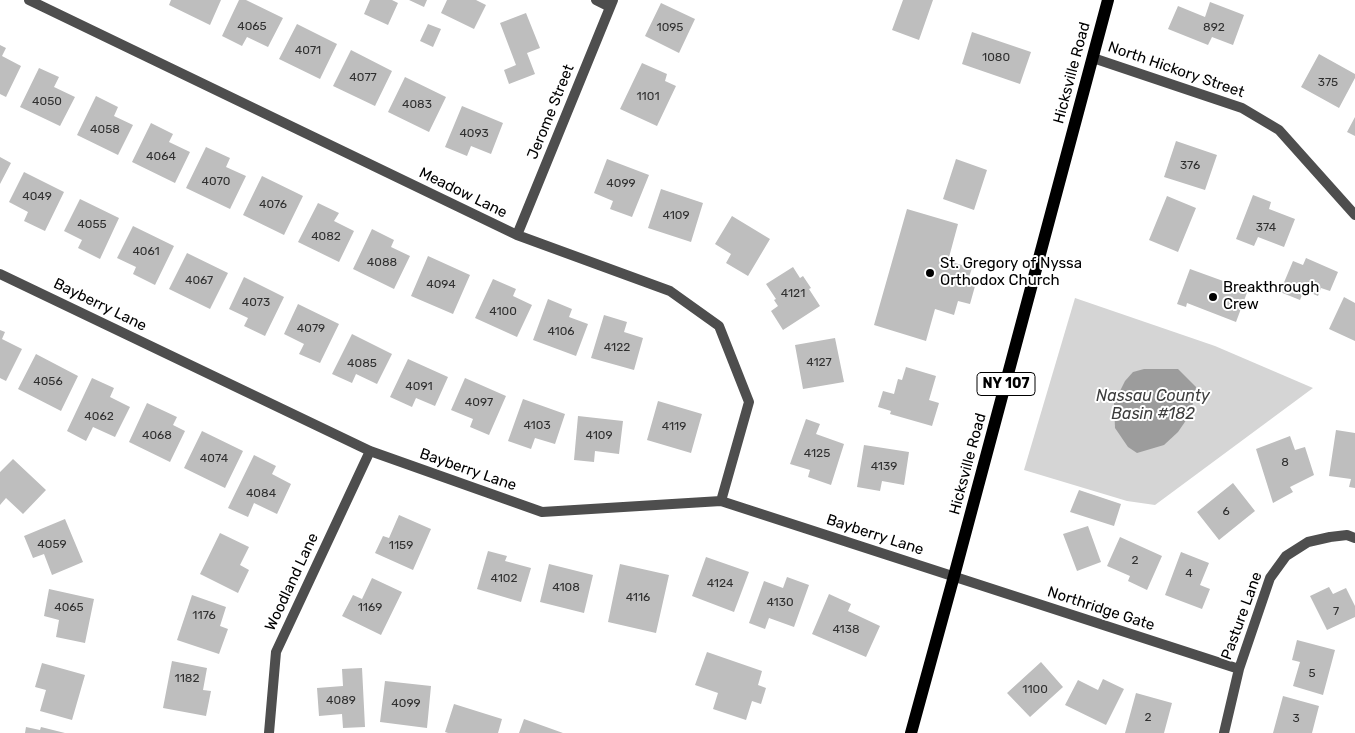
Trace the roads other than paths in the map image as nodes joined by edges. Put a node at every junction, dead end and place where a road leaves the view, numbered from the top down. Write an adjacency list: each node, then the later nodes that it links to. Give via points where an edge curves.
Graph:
1 (29, 0): 7 (street, Meadow Lane)
2 (596, 0): 4 (street)
3 (1108, 0): 5 (main road, Hicksville Road / NY 107)
4 (611, 3): 7 (street, Jerome Street)
5 (1094, 58): 6 (street, North Hickory Street, via 1242,108 1279,130); 12 (main road, Hicksville Road / NY 107)
6 (1355, 215)
7 (517, 235): 10 (street, Meadow Lane, via 670,291 719,326 749,402)
8 (0, 274): 9 (street, Bayberry Lane)
9 (370, 451): 10 (street, Bayberry Lane, via 542,512); 14 (street, Woodland Lane, via 276,652)
10 (721, 501): 12 (street, Bayberry Lane)
11 (1355, 538): 13 (street, Pasture Lane, via 1347,535 1308,542 1286,556 1270,578)
12 (954, 576): 13 (street, Northridge Gate); 15 (main road, Hicksville Road / NY 107)
13 (1239, 669): 16 (street, Pasture Lane)
14 (269, 733)
15 (911, 733)
16 (1224, 733)

